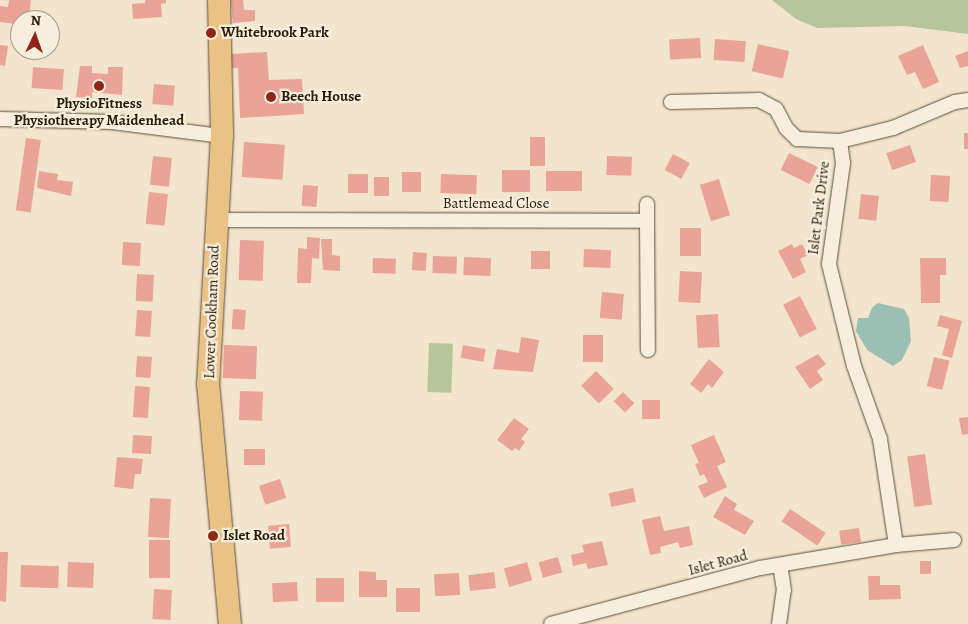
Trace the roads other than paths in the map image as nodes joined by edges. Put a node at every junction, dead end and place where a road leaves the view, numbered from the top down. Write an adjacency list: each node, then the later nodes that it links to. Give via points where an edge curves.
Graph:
1 (219, 0): 5 (main road, Lower Cookham Road)
2 (968, 100): 6 (street, Islet Park Drive, via 955,102 893,128)
3 (671, 102): 6 (street, Islet Park Drive, via 759,100 776,108 786,128 797,139)
4 (0, 119): 5 (street, via 112,122)
5 (222, 136): 8 (main road, Lower Cookham Road)
6 (840, 141): 12 (street, Islet Park Drive, via 843,163 829,264 854,366 880,438)
7 (647, 204): 9 (street)
8 (216, 220): 9 (street, Battlemead Close); 14 (main road, Lower Cookham Road, via 208,383)
9 (647, 221): 10 (street)
10 (648, 350)
11 (954, 540): 12 (street, Islet Road)
12 (896, 545): 13 (street, Islet Road)
13 (780, 565): 15 (street, Islet Road); 16 (street, via 784,590)
14 (230, 624)
15 (551, 624)
16 (779, 624)

